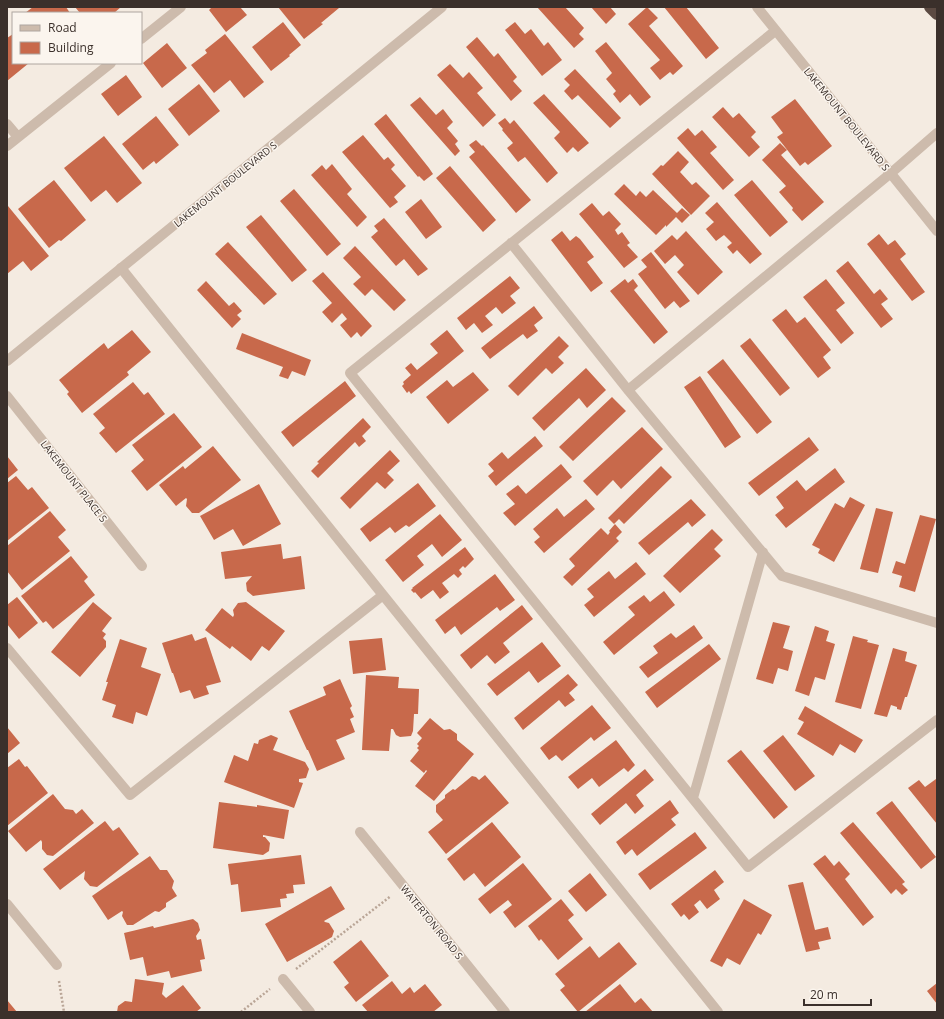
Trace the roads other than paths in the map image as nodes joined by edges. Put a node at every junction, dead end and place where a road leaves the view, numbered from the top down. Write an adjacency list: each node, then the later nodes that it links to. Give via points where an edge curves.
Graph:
1 (180, 7): 7 (street)
2 (442, 7): 16 (street, LAKEMOUNT BOULEVARD S)
3 (757, 7): 6 (street, LAKEMOUNT BOULEVARD S)
4 (930, 7): 5 (highway)
5 (937, 14)
6 (775, 31): 13 (street, LAKEMOUNT BOULEVARD S); 15 (street)
7 (142, 38)
8 (110, 64): 11 (street)
9 (7, 124): 11 (street)
10 (937, 133): 13 (street)
11 (18, 137): 12 (street)
12 (7, 146)
13 (890, 173): 14 (street, LAKEMOUNT BOULEVARD S); 18 (street)
14 (937, 231)
15 (511, 243): 18 (street); 26 (street, via 350,373)
16 (121, 268): 17 (street, LAKEMOUNT BOULEVARD S); 22 (street)
17 (7, 361)
18 (628, 390): 20 (street)
19 (7, 396): 21 (street, LAKEMOUNT PLACE S)
20 (762, 552): 23 (street, via 782,576); 26 (street)
21 (142, 566)
22 (383, 595): 24 (street, via 130,795); 33 (street)
23 (937, 623)
24 (7, 648)
25 (937, 720): 26 (street, via 748,867)
26 (693, 798)
27 (360, 832): 32 (street, WATERTON ROAD S)
28 (7, 904): 29 (street)
29 (57, 965)
30 (283, 979): 31 (street)
31 (310, 1012)
32 (505, 1012)
33 (718, 1012)

